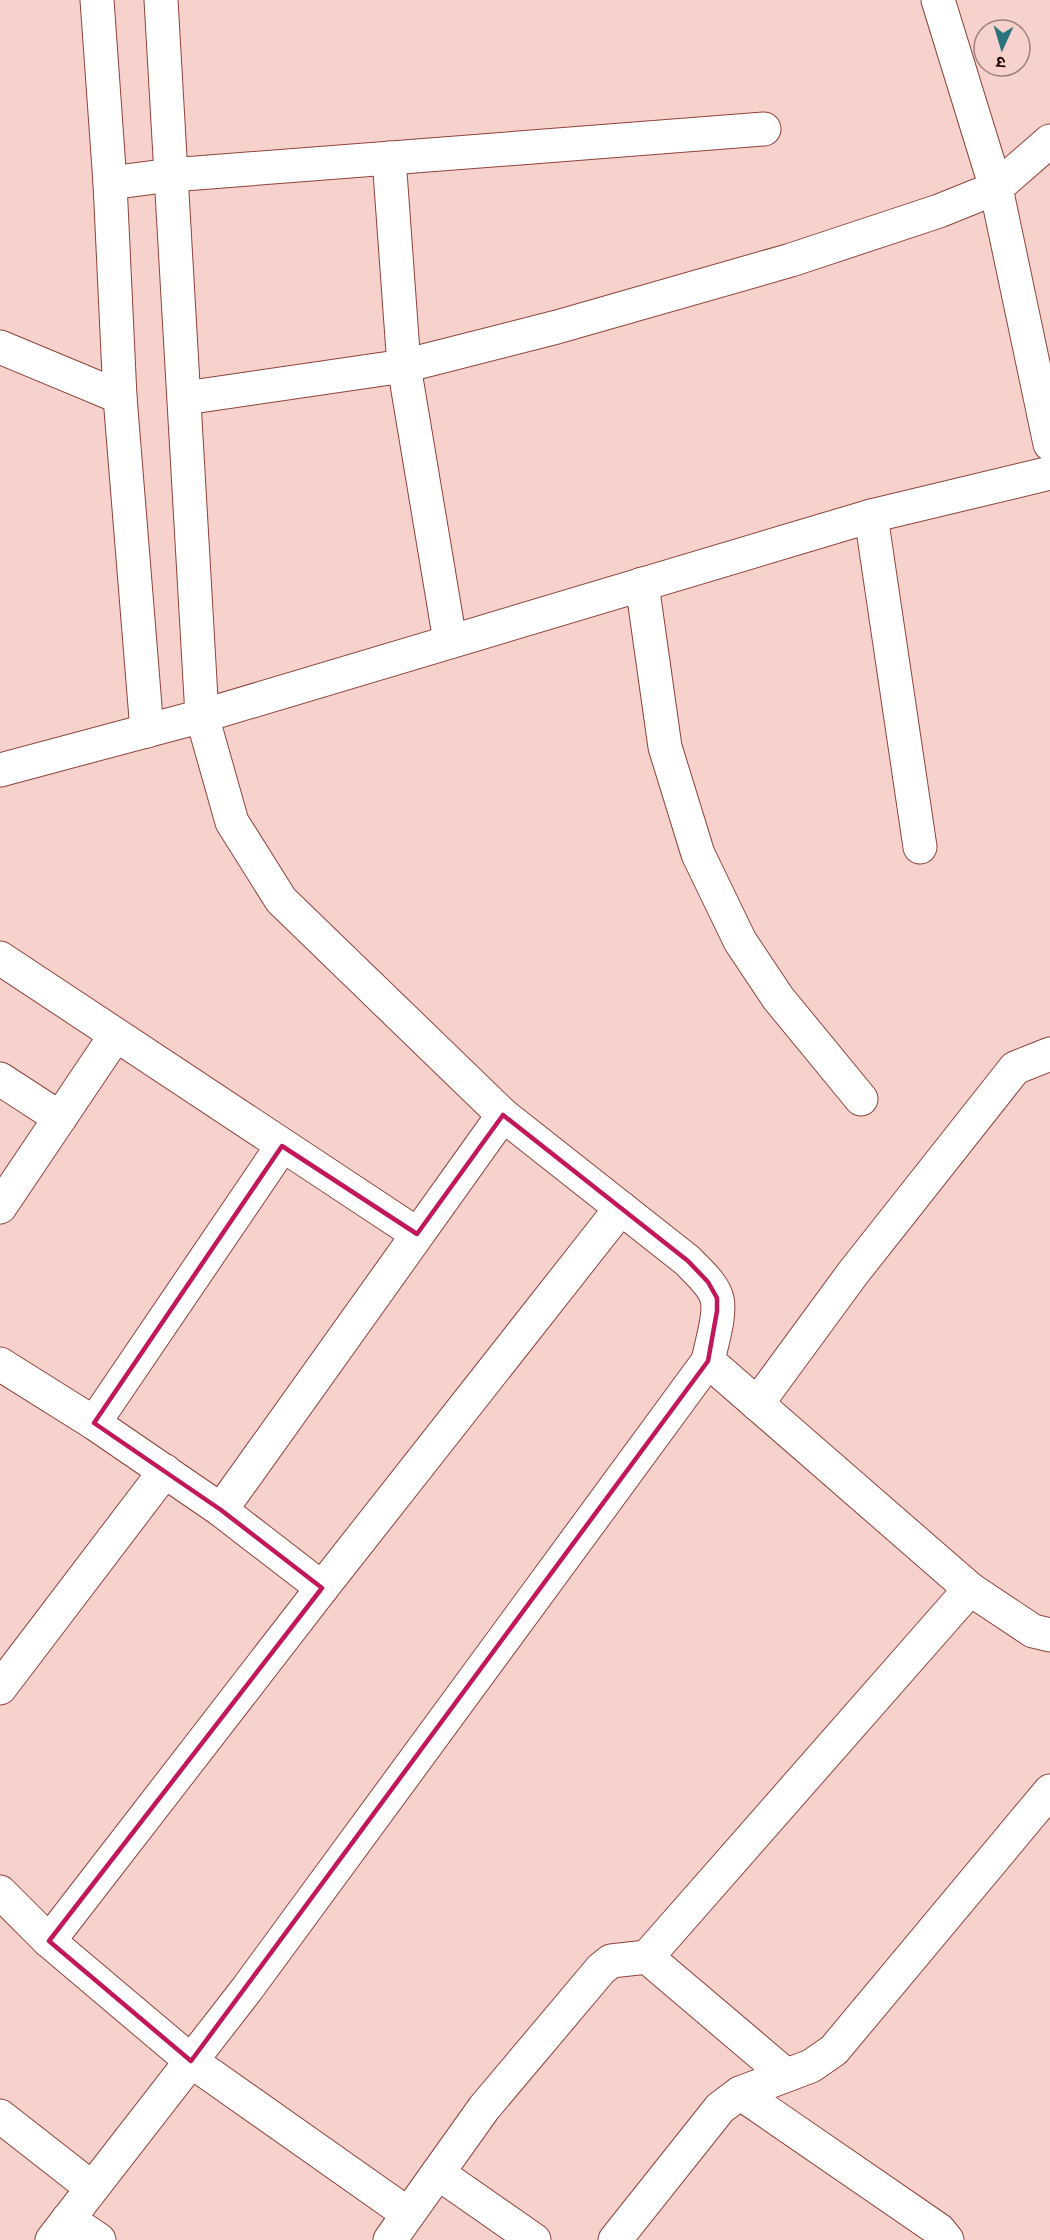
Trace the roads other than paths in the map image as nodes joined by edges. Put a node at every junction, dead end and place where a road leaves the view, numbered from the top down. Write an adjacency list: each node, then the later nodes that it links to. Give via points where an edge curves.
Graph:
1 (97, 0): 8 (street)
2 (161, 0): 7 (street)
3 (938, 0): 9 (street)
4 (764, 129): 6 (street)
5 (1050, 141): 9 (street)
6 (389, 158): 7 (street); 11 (street)
7 (171, 175): 8 (street); 13 (street)
8 (110, 183): 12 (street)
9 (996, 188): 11 (street, via 791,260); 14 (street)
10 (0, 347): 12 (street)
11 (404, 366): 13 (street); 18 (street)
12 (120, 397): 20 (street)
13 (185, 398): 19 (street)
14 (1050, 444)
15 (1050, 472): 16 (street)
16 (871, 516): 17 (street); 22 (street)
17 (642, 584): 18 (street); 27 (street, via 665,747 698,854 740,941 778,998)
18 (450, 641): 19 (street)
19 (202, 716): 20 (street); 28 (street, via 232,822 281,900)
20 (147, 731): 21 (street)
21 (0, 770)
22 (920, 847)
23 (0, 958): 24 (street)
24 (115, 1036): 29 (street); 30 (street)
25 (1050, 1054): 36 (street, via 1015,1068 853,1273)
26 (0, 1078): 29 (street)
27 (861, 1099)
28 (503, 1115): 32 (street); 33 (street)
29 (60, 1118): 31 (street)
30 (282, 1146): 33 (street); 37 (street)
31 (0, 1206)
32 (621, 1208): 34 (street, via 688,1261 708,1282 717,1298 717,1311); 40 (street)
33 (417, 1234): 39 (street)
34 (708, 1361): 36 (street); 48 (street)
35 (0, 1364): 37 (street)
36 (756, 1404): 41 (street)
37 (94, 1423): 38 (street)
38 (165, 1471): 39 (street); 43 (street)
39 (221, 1510): 40 (street)
40 (322, 1588): 46 (street)
41 (970, 1589): 42 (street, via 1033,1631); 47 (street)
42 (1050, 1635)
43 (0, 1688)
44 (1050, 1791): 49 (street, via 834,2050 811,2066)
45 (0, 1892): 46 (street)
46 (49, 1941): 48 (street)
47 (647, 1957): 49 (street); 52 (street, via 611,1961 601,1969 484,2108)
48 (191, 2061): 53 (street); 54 (street)
49 (786, 2075): 50 (street)
50 (740, 2093): 58 (street, via 720,2108); 59 (street, via 939,2230)
51 (0, 2116): 53 (street)
52 (438, 2173): 54 (street); 57 (street)
53 (92, 2188): 55 (street)
54 (399, 2227)
55 (60, 2230): 56 (street)
56 (99, 2240)
57 (534, 2240)
58 (615, 2240)
59 (947, 2240)

